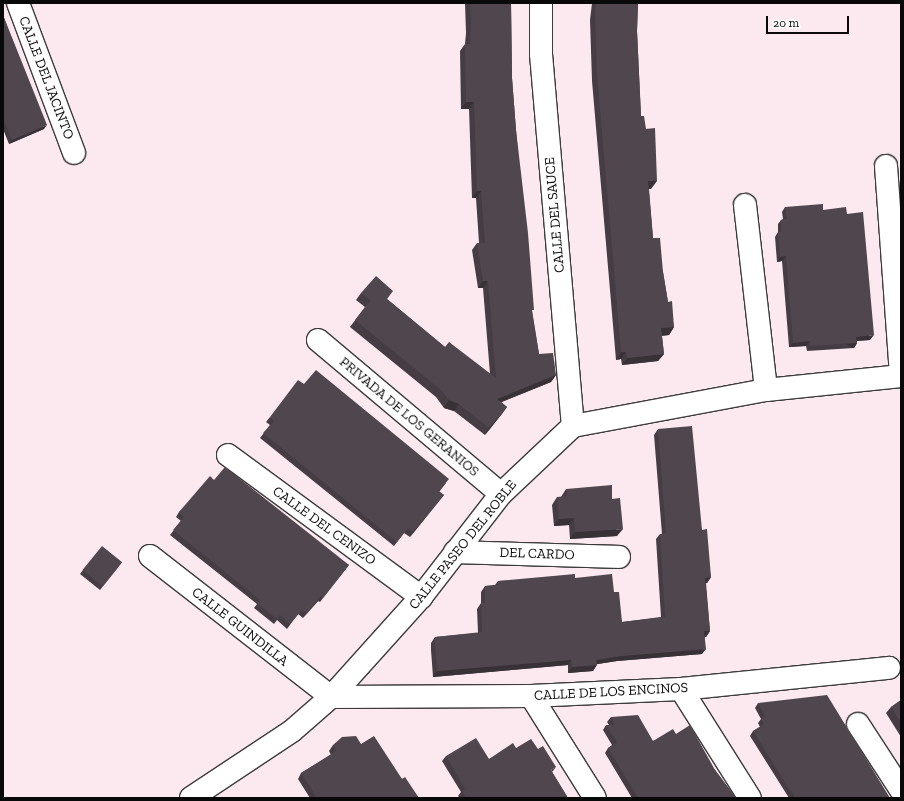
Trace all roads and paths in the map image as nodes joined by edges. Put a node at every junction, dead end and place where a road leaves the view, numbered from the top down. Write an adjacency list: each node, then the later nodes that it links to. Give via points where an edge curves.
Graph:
1 (18, 3): 3 (street, CALLE DEL JACINTO)
2 (541, 3): 9 (street, CALLE DEL SAUCE, via 542,62)
3 (74, 153)
4 (886, 166): 7 (street)
5 (744, 205): 8 (street)
6 (318, 340): 11 (street, PRIVADA DE LOS GERANIOS)
7 (901, 375): 8 (street)
8 (766, 390): 9 (street)
9 (573, 426): 11 (street, CALLE PASEO DEL ROBLE)
10 (228, 455): 15 (street, CALLE DEL CENIZO)
11 (501, 494): 12 (street, CALLE PASEO DEL ROBLE)
12 (455, 552): 14 (street, DEL CARDO); 15 (street, CALLE PASEO DEL ROBLE)
13 (150, 556): 19 (street, CALLE GUINDILLA)
14 (619, 557)
15 (420, 597): 19 (street, CALLE PASEO DEL ROBLE)
16 (889, 668): 17 (street, CALLE DE LOS ENCINOS)
17 (681, 689): 18 (street, CALLE DE LOS ENCINOS); 24 (street)
18 (531, 696): 19 (street, CALLE DE LOS ENCINOS); 23 (street)
19 (331, 697): 22 (street, CALLE PASEO DEL ROBLE, via 292,731)
20 (858, 724): 21 (street)
21 (901, 790)
22 (191, 798)
23 (595, 798)
24 (750, 798)

